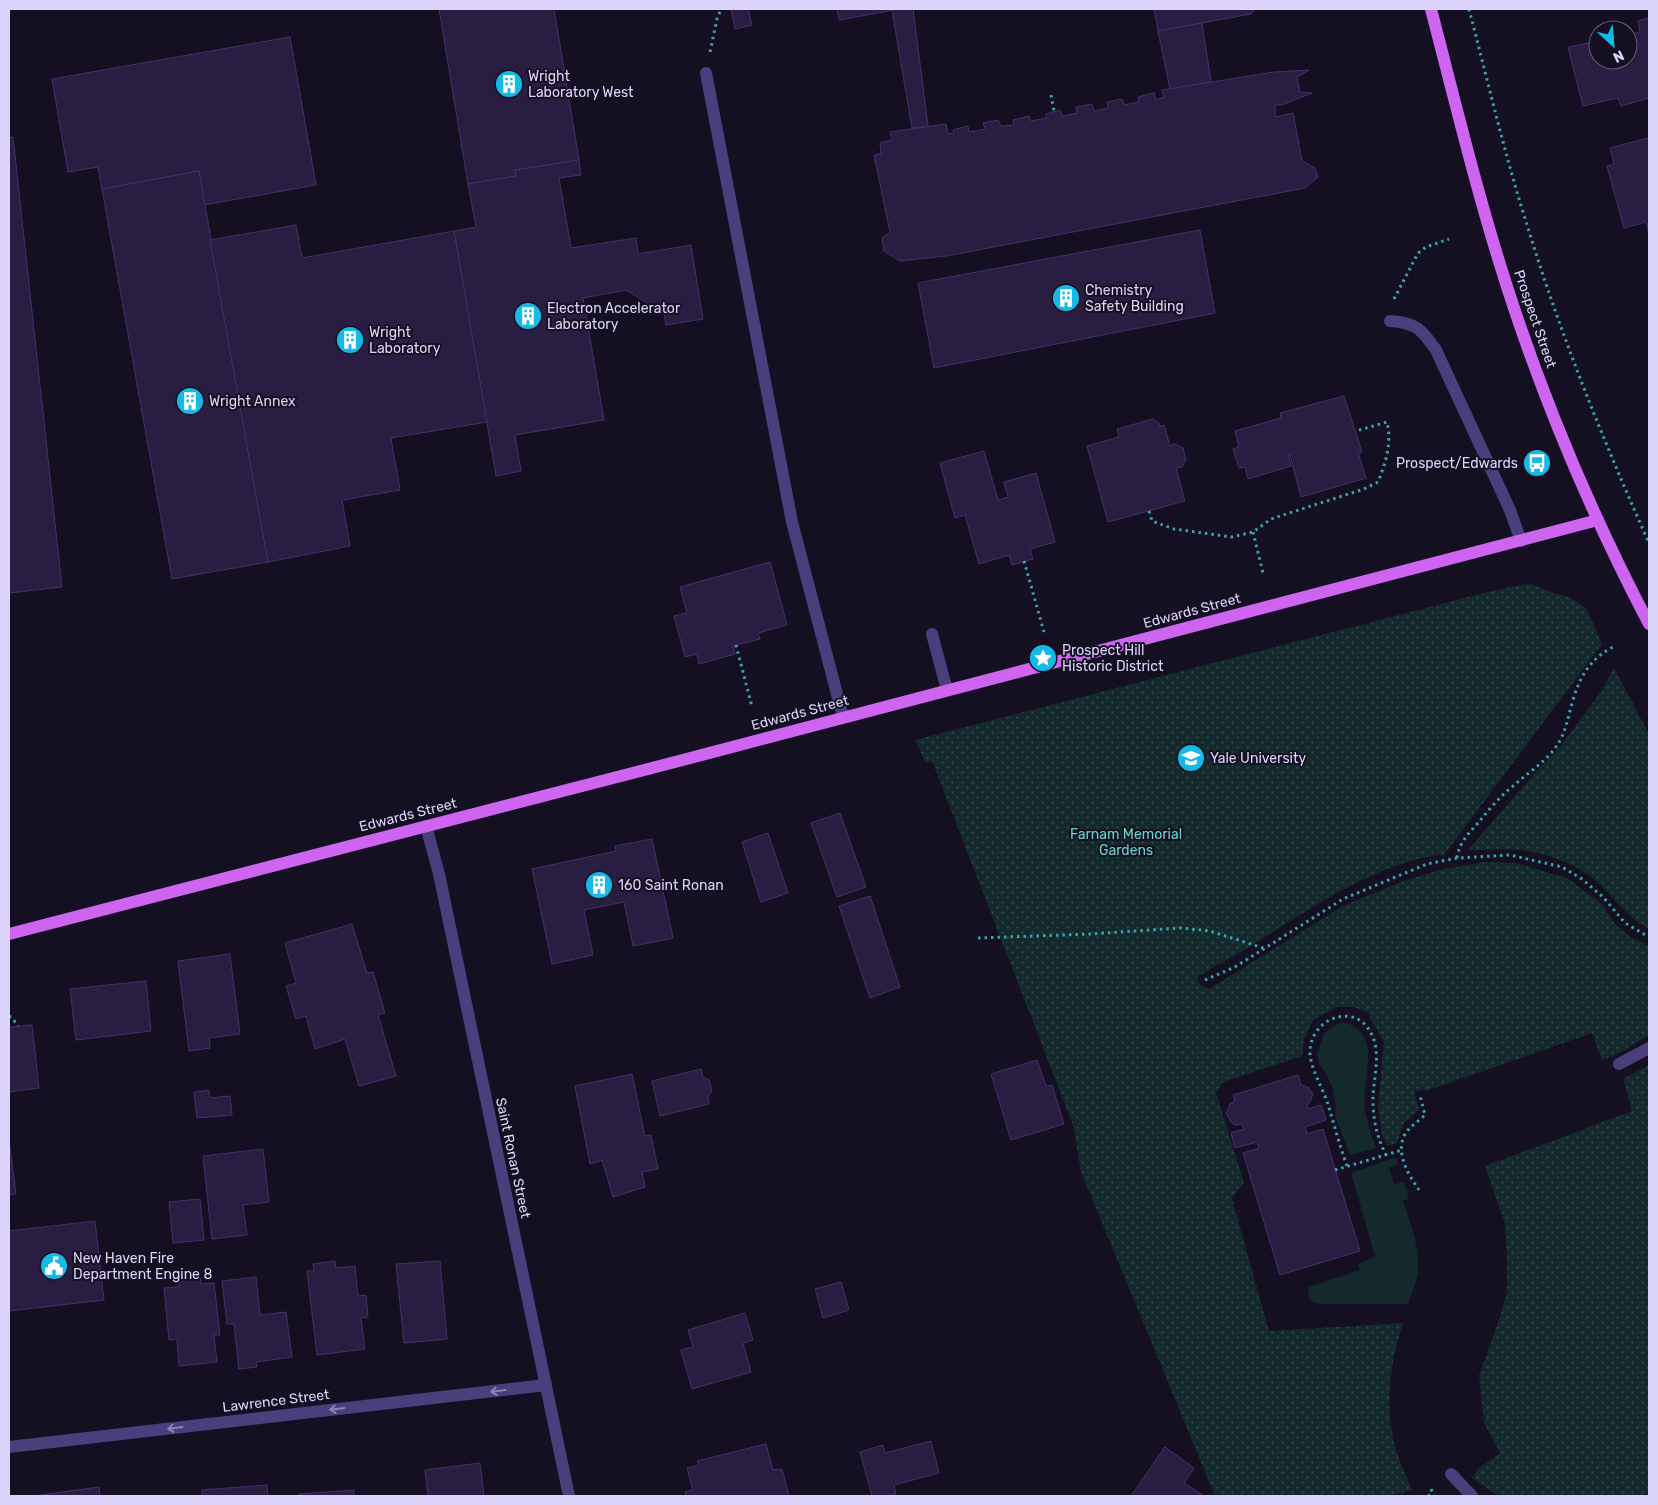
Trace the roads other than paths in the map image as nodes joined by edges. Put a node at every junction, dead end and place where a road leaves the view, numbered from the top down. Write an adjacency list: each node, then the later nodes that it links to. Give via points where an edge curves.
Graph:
1 (1431, 9): 4 (main road, Prospect Street, via 1474,178 1513,307)
2 (706, 73): 9 (street, via 792,522)
3 (1390, 321): 5 (street, via 1408,322 1424,332 1436,350)
4 (1598, 520): 5 (main road, Edwards Street); 6 (main road, Prospect Street)
5 (1521, 540): 8 (main road, Edwards Street)
6 (1649, 624)
7 (932, 634): 8 (street)
8 (947, 690): 9 (main road, Edwards Street)
9 (842, 717): 10 (main road, Edwards Street)
10 (426, 826): 11 (main road, Edwards Street); 14 (street, Saint Ronan Street, via 439,874)
11 (9, 934)
12 (1649, 1048): 13 (street)
13 (1619, 1064)
14 (546, 1385): 15 (street, Lawrence Street, one-way to 15); 17 (street, Saint Ronan Street)
15 (9, 1447)
16 (1451, 1474): 18 (street)
17 (569, 1496)
18 (1472, 1496)

